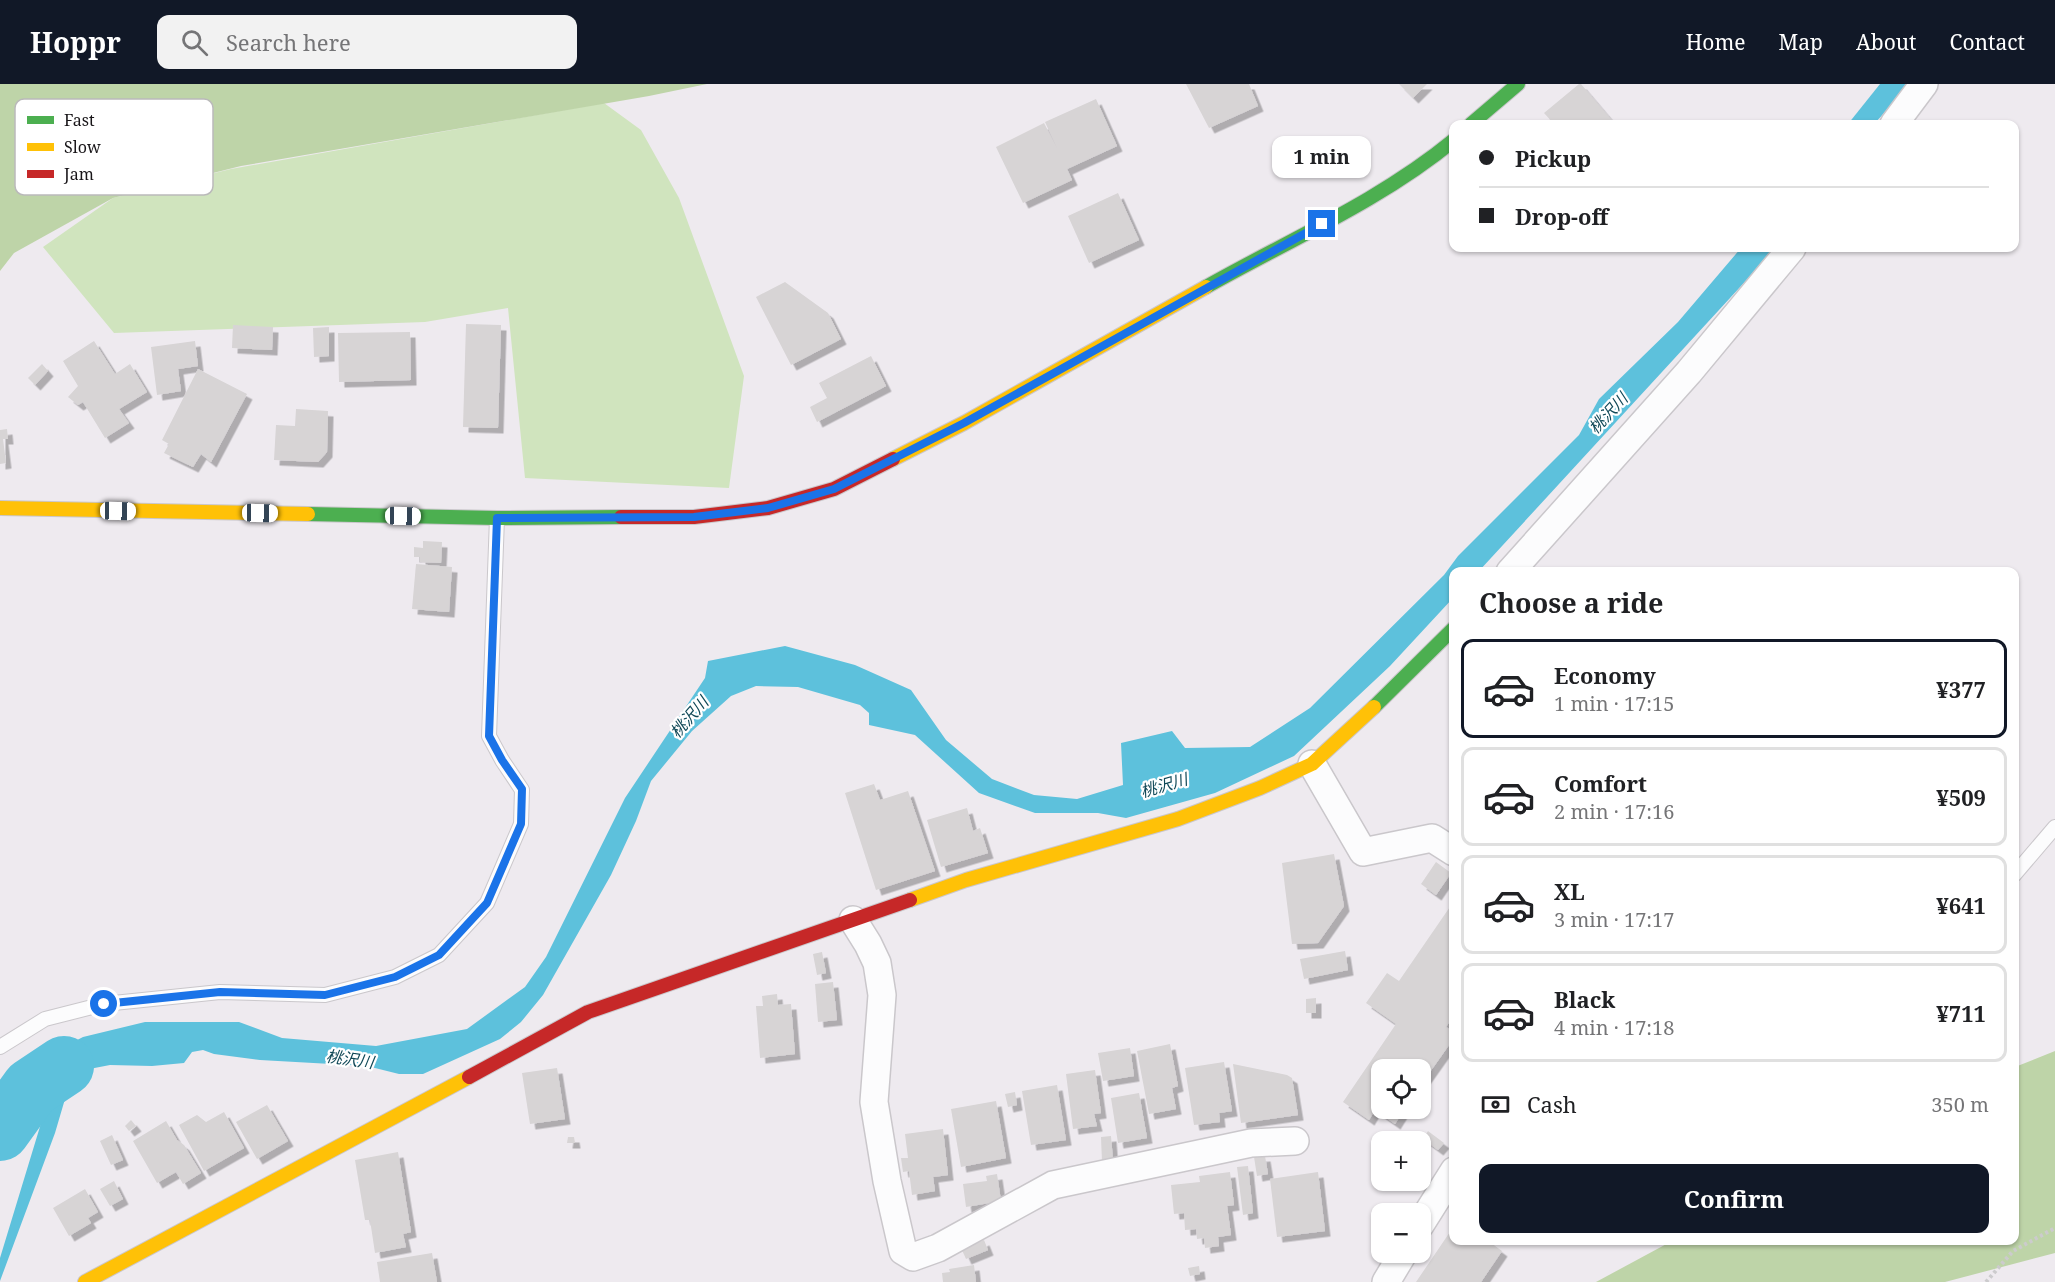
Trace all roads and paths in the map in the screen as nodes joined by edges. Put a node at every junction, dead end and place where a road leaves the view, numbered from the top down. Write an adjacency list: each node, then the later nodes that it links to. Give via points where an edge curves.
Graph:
1 (1518, 84): 3 (street)
2 (1924, 84): 4 (street)
3 (1476, 120)
4 (1897, 120)
5 (1449, 144): 8 (street, via 1424,165 1343,213 964,423 834,489 768,508 694,517)
6 (1789, 252): 9 (street, via 1689,372)
7 (0, 508): 8 (street)
8 (497, 518): 16 (lane, via 489,736 522,789 521,824 487,903 439,955 395,977 325,995 220,992 104,1004 45,1019)
9 (1514, 567)
10 (1449, 633): 11 (street)
11 (1312, 764): 13 (street, via 1363,852 1432,838); 15 (street, via 1178,819 966,880)
12 (2053, 832): 14 (lane)
13 (1449, 849)
14 (2019, 869)
15 (853, 920): 17 (street, via 877,963 882,995 874,1102 903,1251 913,1257 938,1248 1053,1185 1251,1143); 22 (street, via 588,1012)
16 (0, 1047)
17 (1295, 1141)
18 (1449, 1179): 19 (street)
19 (1431, 1208)
20 (2055, 1228): 24 (path, via 2013,1251)
21 (1397, 1263): 23 (street)
22 (85, 1282)
23 (1386, 1282)
24 (1986, 1282)

